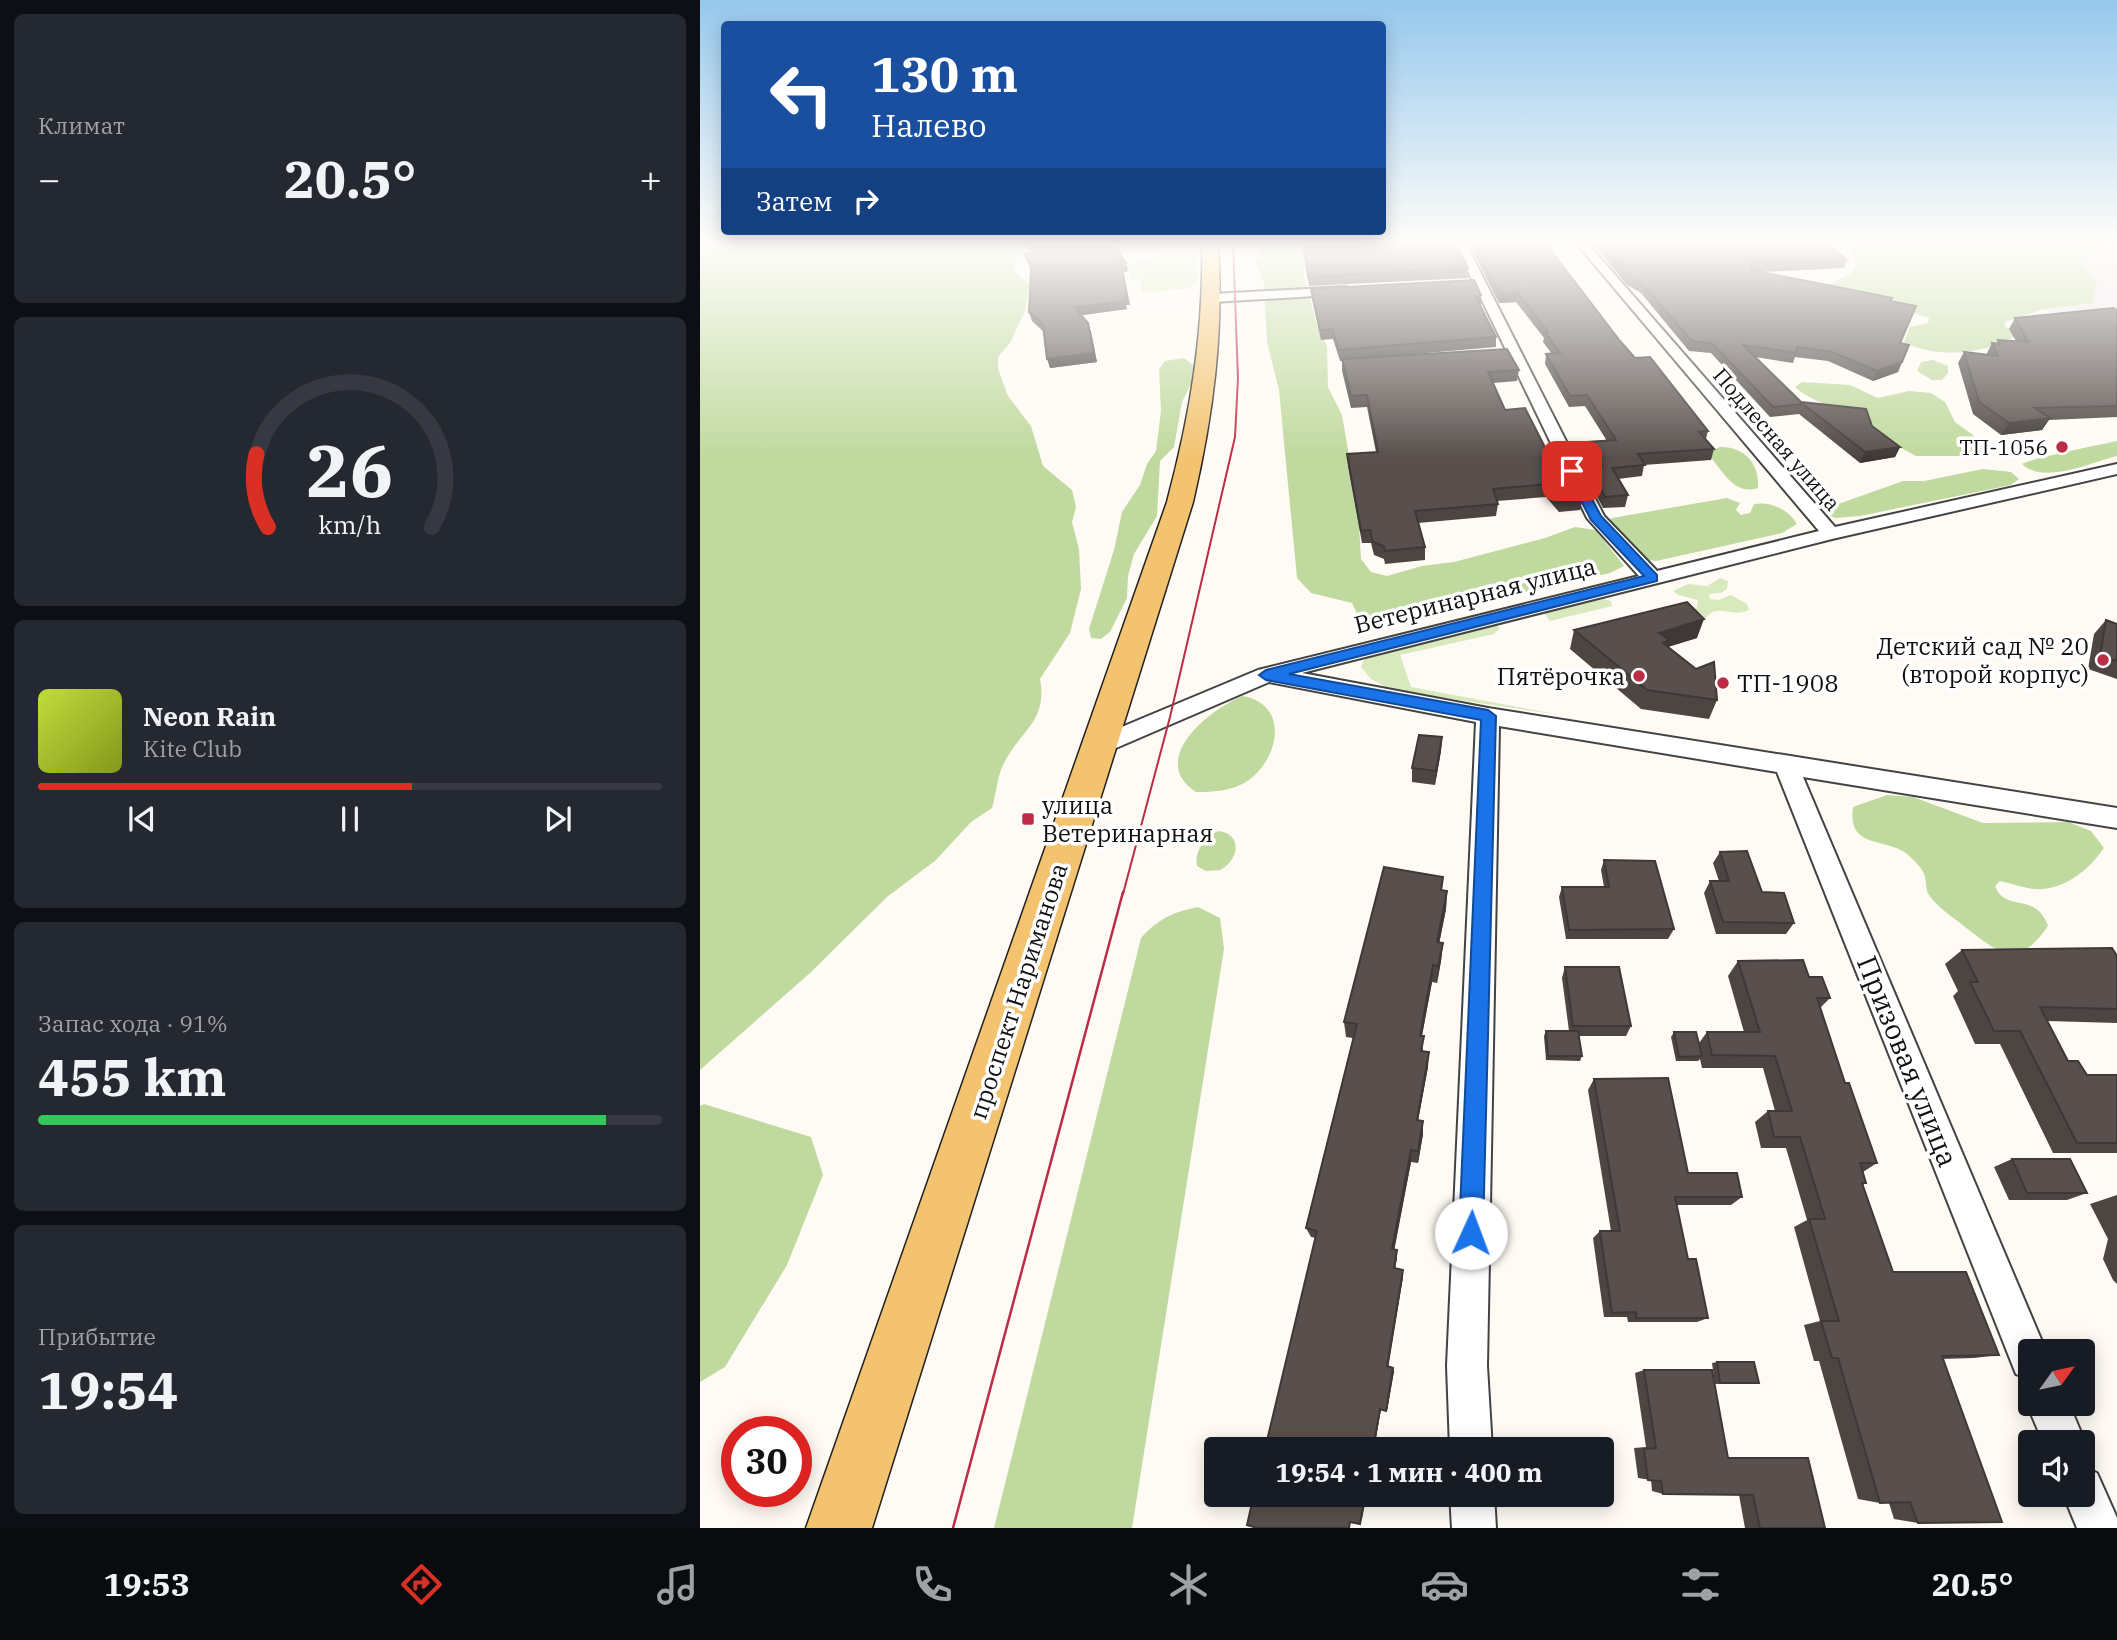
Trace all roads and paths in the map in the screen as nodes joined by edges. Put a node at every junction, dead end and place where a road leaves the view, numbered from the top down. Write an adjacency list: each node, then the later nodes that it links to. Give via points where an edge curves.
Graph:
1 (1212, 315): 9 (main road, проспект Нариманова, via 1206,389 1184,490)
2 (1487, 315): 6 (street, via 1596,518)
3 (1643, 315): 5 (street, Подлесная улица)
4 (2117, 469): 5 (street, Ветеринарная улица)
5 (1832, 534): 6 (street, Ветеринарная улица)
6 (1652, 578): 7 (street, Ветеринарная улица)
7 (1266, 675): 8 (street); 9 (street, Ветеринарная улица)
8 (1488, 716): 10 (street); 13 (street, via 1467,1366)
9 (1101, 745): 16 (main road, проспект Нариманова)
10 (1785, 762): 11 (street); 12 (street, Призовая улица)
11 (2117, 818)
12 (2021, 1339)
13 (1470, 1437)
14 (1473, 1507): 17 (street)
15 (2090, 1507): 18 (street)
16 (839, 1528)
17 (1474, 1528)
18 (2099, 1528)

